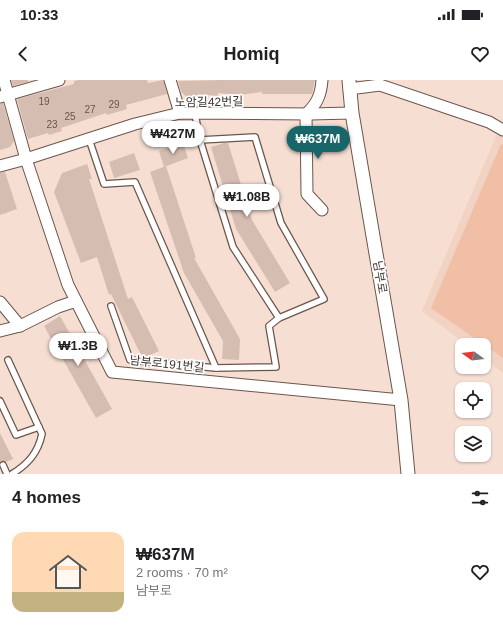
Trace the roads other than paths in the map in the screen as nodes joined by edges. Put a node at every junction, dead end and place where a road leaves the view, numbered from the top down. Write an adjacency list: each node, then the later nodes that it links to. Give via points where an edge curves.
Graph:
1 (4, 80): 6 (street, 남부로191번길)
2 (60, 80): 6 (street)
3 (170, 80): 7 (street)
4 (322, 80): 10 (street, via 315,106)
5 (349, 84): 8 (street, 남부로); 11 (street, via 380,85 489,122)
6 (4, 96): 14 (street, 남부로191번길)
7 (180, 113): 9 (street, 노암길42번길); 12 (street, 노암길42번길)
8 (352, 113): 10 (street, 노암길42번길); 25 (street, 남부로)
9 (195, 114): 10 (street, 노암길42번길); 13 (lane)
10 (306, 114): 16 (street, via 307,194)
11 (503, 130)
12 (89, 139): 14 (street, 노암길42번길); 24 (lane, via 104,184 136,182)
13 (200, 140): 20 (lane, via 233,246); 20 (lane, via 255,137 282,224 324,299)
14 (26, 159): 15 (street, 노암길42번길); 17 (street, 남부로191번길, via 68,285)
15 (0, 166)
16 (322, 210)
17 (76, 301): 21 (street); 25 (street, 남부로191번길, via 112,372)
18 (0, 302): 21 (street)
19 (111, 306): 24 (lane, via 130,360)
20 (279, 318): 24 (lane, via 269,326 276,367)
21 (20, 326): 22 (street)
22 (0, 331)
23 (8, 360): 27 (lane)
24 (216, 368)
25 (401, 400): 31 (street, 남부로)
26 (0, 402): 27 (lane, via 16,434)
27 (38, 427): 30 (lane, via 42,434 40,446 25,466)
28 (3, 465): 29 (lane)
29 (7, 474)
30 (12, 474)
31 (408, 474)

